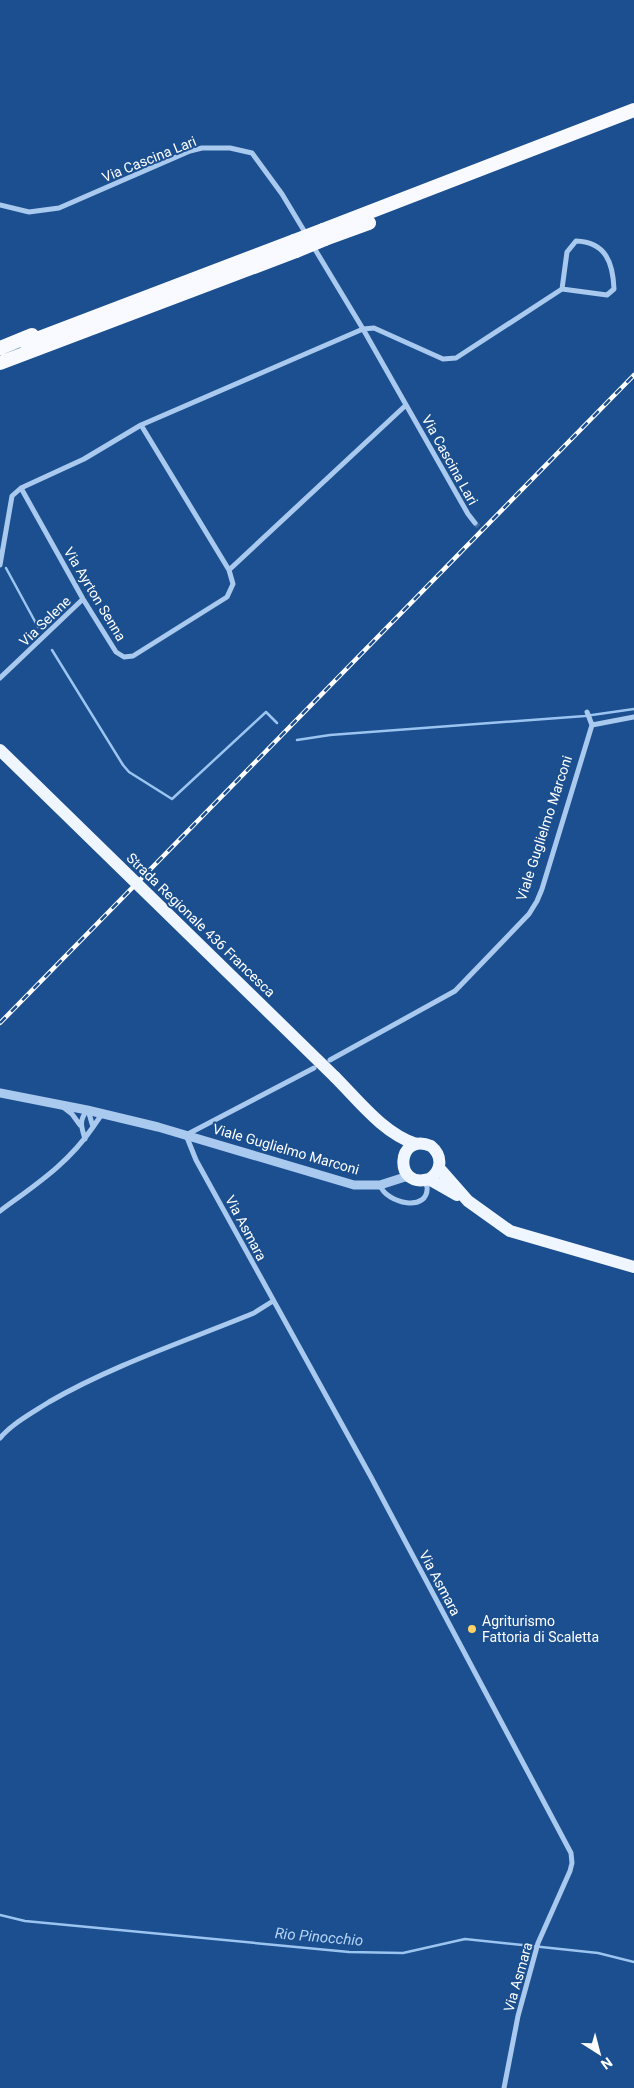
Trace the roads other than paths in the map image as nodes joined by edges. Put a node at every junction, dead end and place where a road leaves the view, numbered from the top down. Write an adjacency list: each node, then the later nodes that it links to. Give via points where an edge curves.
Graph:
1 (634, 110): 4 (highway)
2 (634, 120): 4 (highway)
3 (0, 205): 9 (street, Via Cascina Lari, via 29,212 59,208 202,148 216,146 252,153 282,194)
4 (324, 235): 5 (highway, bridge)
5 (295, 246): 6 (highway); 8 (highway)
6 (215, 281): 12 (highway); 13 (highway, via 161,307 13,364)
7 (562, 289): 7 (street, via 567,252 576,241 591,241 604,253 614,271 614,289 607,295); 9 (street, via 456,358 443,359 374,328)
8 (90, 318): 10 (highway, via 51,327); 11 (highway)
9 (363, 329): 14 (street, Via Cascina Lari); 15 (street)
10 (0, 348)
11 (0, 353)
12 (0, 363)
13 (0, 372)
14 (406, 405): 17 (street, Via Cascina Lari); 19 (street)
15 (141, 425): 16 (street, via 84,459); 19 (street)
16 (21, 488): 18 (street, via 12,496); 20 (street, Via Ayrton Senna)
17 (475, 523)
18 (0, 565)
19 (229, 570): 20 (street, Via Ayrton Senna, via 233,584 227,597 133,656 124,657 116,652)
20 (83, 599): 21 (street, Via Selene)
21 (0, 678)
22 (587, 712): 24 (street)
23 (634, 717): 24 (street)
24 (591, 722): 26 (street, Viale Guglielmo Marconi, via 542,888 533,908 455,991)
25 (0, 750): 32 (main road, Strada Regionale 436 Francesca, bridge)
26 (330, 1060)
27 (314, 1068): 35 (street, Viale Guglielmo Marconi)
28 (0, 1093): 29 (street, Viale Guglielmo Marconi)
29 (58, 1104): 30 (street, Viale Guglielmo Marconi); 33 (street)
30 (88, 1110): 31 (street, Viale Guglielmo Marconi); 33 (street); 34 (street)
31 (102, 1114): 34 (street); 35 (street, Viale Guglielmo Marconi)
32 (381, 1122): 37 (main road, Strada Regionale 436 Francesca, via 401,1138); 38 (main road, Strada Regionale 436 Francesca)
33 (80, 1125): 36 (street)
34 (92, 1128): 36 (street)
35 (186, 1135): 41 (street, Viale Guglielmo Marconi, via 354,1184); 45 (street, Via Asmara, via 196,1160)
36 (85, 1139): 43 (street, via 55,1170)
37 (416, 1144): 38 (main road, via 408,1148); 39 (main road, Strada Regionale 436 Francesca, via 426,1144 435,1149 440,1158)
38 (403, 1158): 40 (main road, Strada Regionale 436 Francesca, via 405,1171); 41 (street, via 399,1171)
39 (439, 1168): 40 (main road); 42 (main road, Strada Regionale 436 Francesca)
40 (421, 1179): 41 (street, Viale Guglielmo Marconi, via 405,1177); 41 (street, via 427,1186 427,1194 416,1203 390,1198); 42 (main road, Strada Regionale 436 Francesca)
41 (382, 1184)
42 (468, 1201): 44 (main road, Strada Regionale 436 Francesca, via 510,1231)
43 (0, 1211)
44 (634, 1267)
45 (273, 1301): 46 (street, via 254,1313 68,1392 27,1416); 47 (street, Via Asmara, via 363,1462 571,1853 570,1871 535,1953)
46 (0, 1438)
47 (504, 2088)

